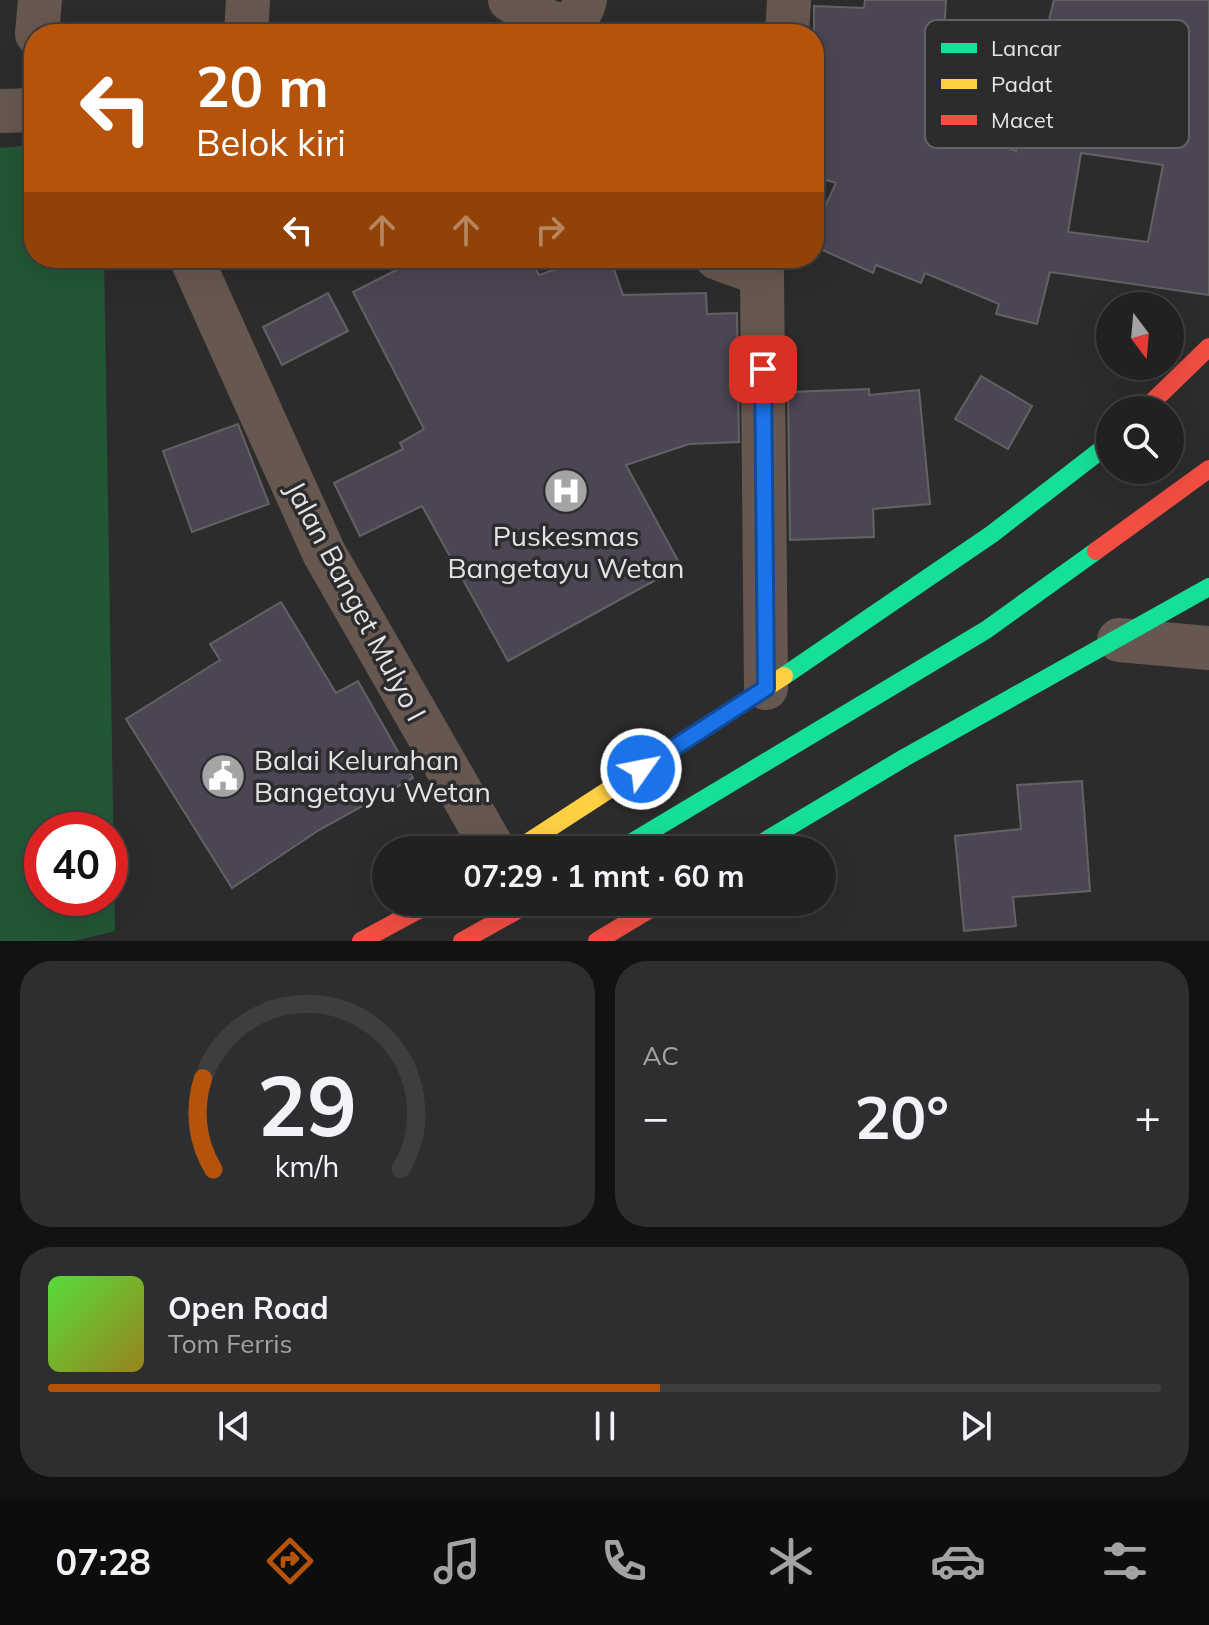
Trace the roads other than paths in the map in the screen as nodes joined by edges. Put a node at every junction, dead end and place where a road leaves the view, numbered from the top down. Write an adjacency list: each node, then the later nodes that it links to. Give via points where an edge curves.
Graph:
1 (40, 0): 6 (street)
2 (248, 0): 7 (street)
3 (510, 0): 4 (street, via 551,24 568,24 581,15)
4 (585, 0)
5 (789, 0): 8 (street)
6 (38, 24)
7 (247, 24)
8 (788, 24)
9 (196, 268): 19 (street, Jalan Banget Mulyo I, via 324,553)
10 (763, 268): 18 (street)
11 (1209, 347): 12 (street)
12 (1158, 396)
13 (1096, 454): 18 (street, via 992,534)
14 (1209, 469): 21 (street, via 986,630)
15 (1209, 587): 16 (street)
16 (1119, 640): 17 (street); 22 (street)
17 (1209, 648)
18 (766, 688): 20 (street)
19 (486, 836)
20 (538, 836)
21 (642, 836)
22 (773, 836)
23 (407, 916): 26 (street)
24 (507, 916): 27 (street)
25 (639, 916): 28 (street)
26 (361, 941)
27 (462, 941)
28 (597, 941)

